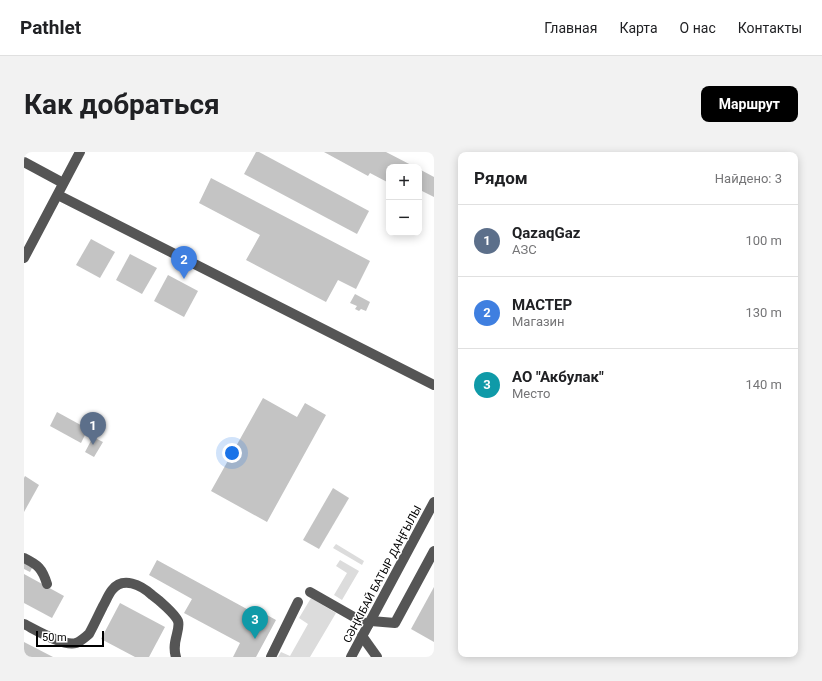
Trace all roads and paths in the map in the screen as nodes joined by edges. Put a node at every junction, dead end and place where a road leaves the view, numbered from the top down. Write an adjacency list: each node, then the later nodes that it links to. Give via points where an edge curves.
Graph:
1 (80, 152): 3 (street)
2 (24, 162): 3 (street)
3 (63, 183): 4 (street)
4 (58, 195): 5 (street); 6 (street)
5 (24, 258)
6 (434, 385)
7 (434, 502): 13 (street, СӘҢКІБАЙ БАТЫР ДАҢҒЫЛЫ)
8 (434, 552): 13 (street, via 395,623)
9 (24, 558): 10 (street, via 41,569)
10 (47, 584)
11 (310, 592): 13 (street)
12 (298, 602): 17 (street)
13 (369, 623): 15 (street, СӘҢКІБАЙ БАТЫР ДАҢҒЫЛЫ)
14 (24, 624): 16 (street, via 67,644 75,643 89,634 112,590 119,584 131,582 162,602 178,620 174,642)
15 (362, 636): 18 (street, СӘҢКІБАЙ БАТЫР ДАҢҒЫЛЫ); 19 (street)
16 (176, 657)
17 (271, 657)
18 (351, 657)
19 (377, 657)

